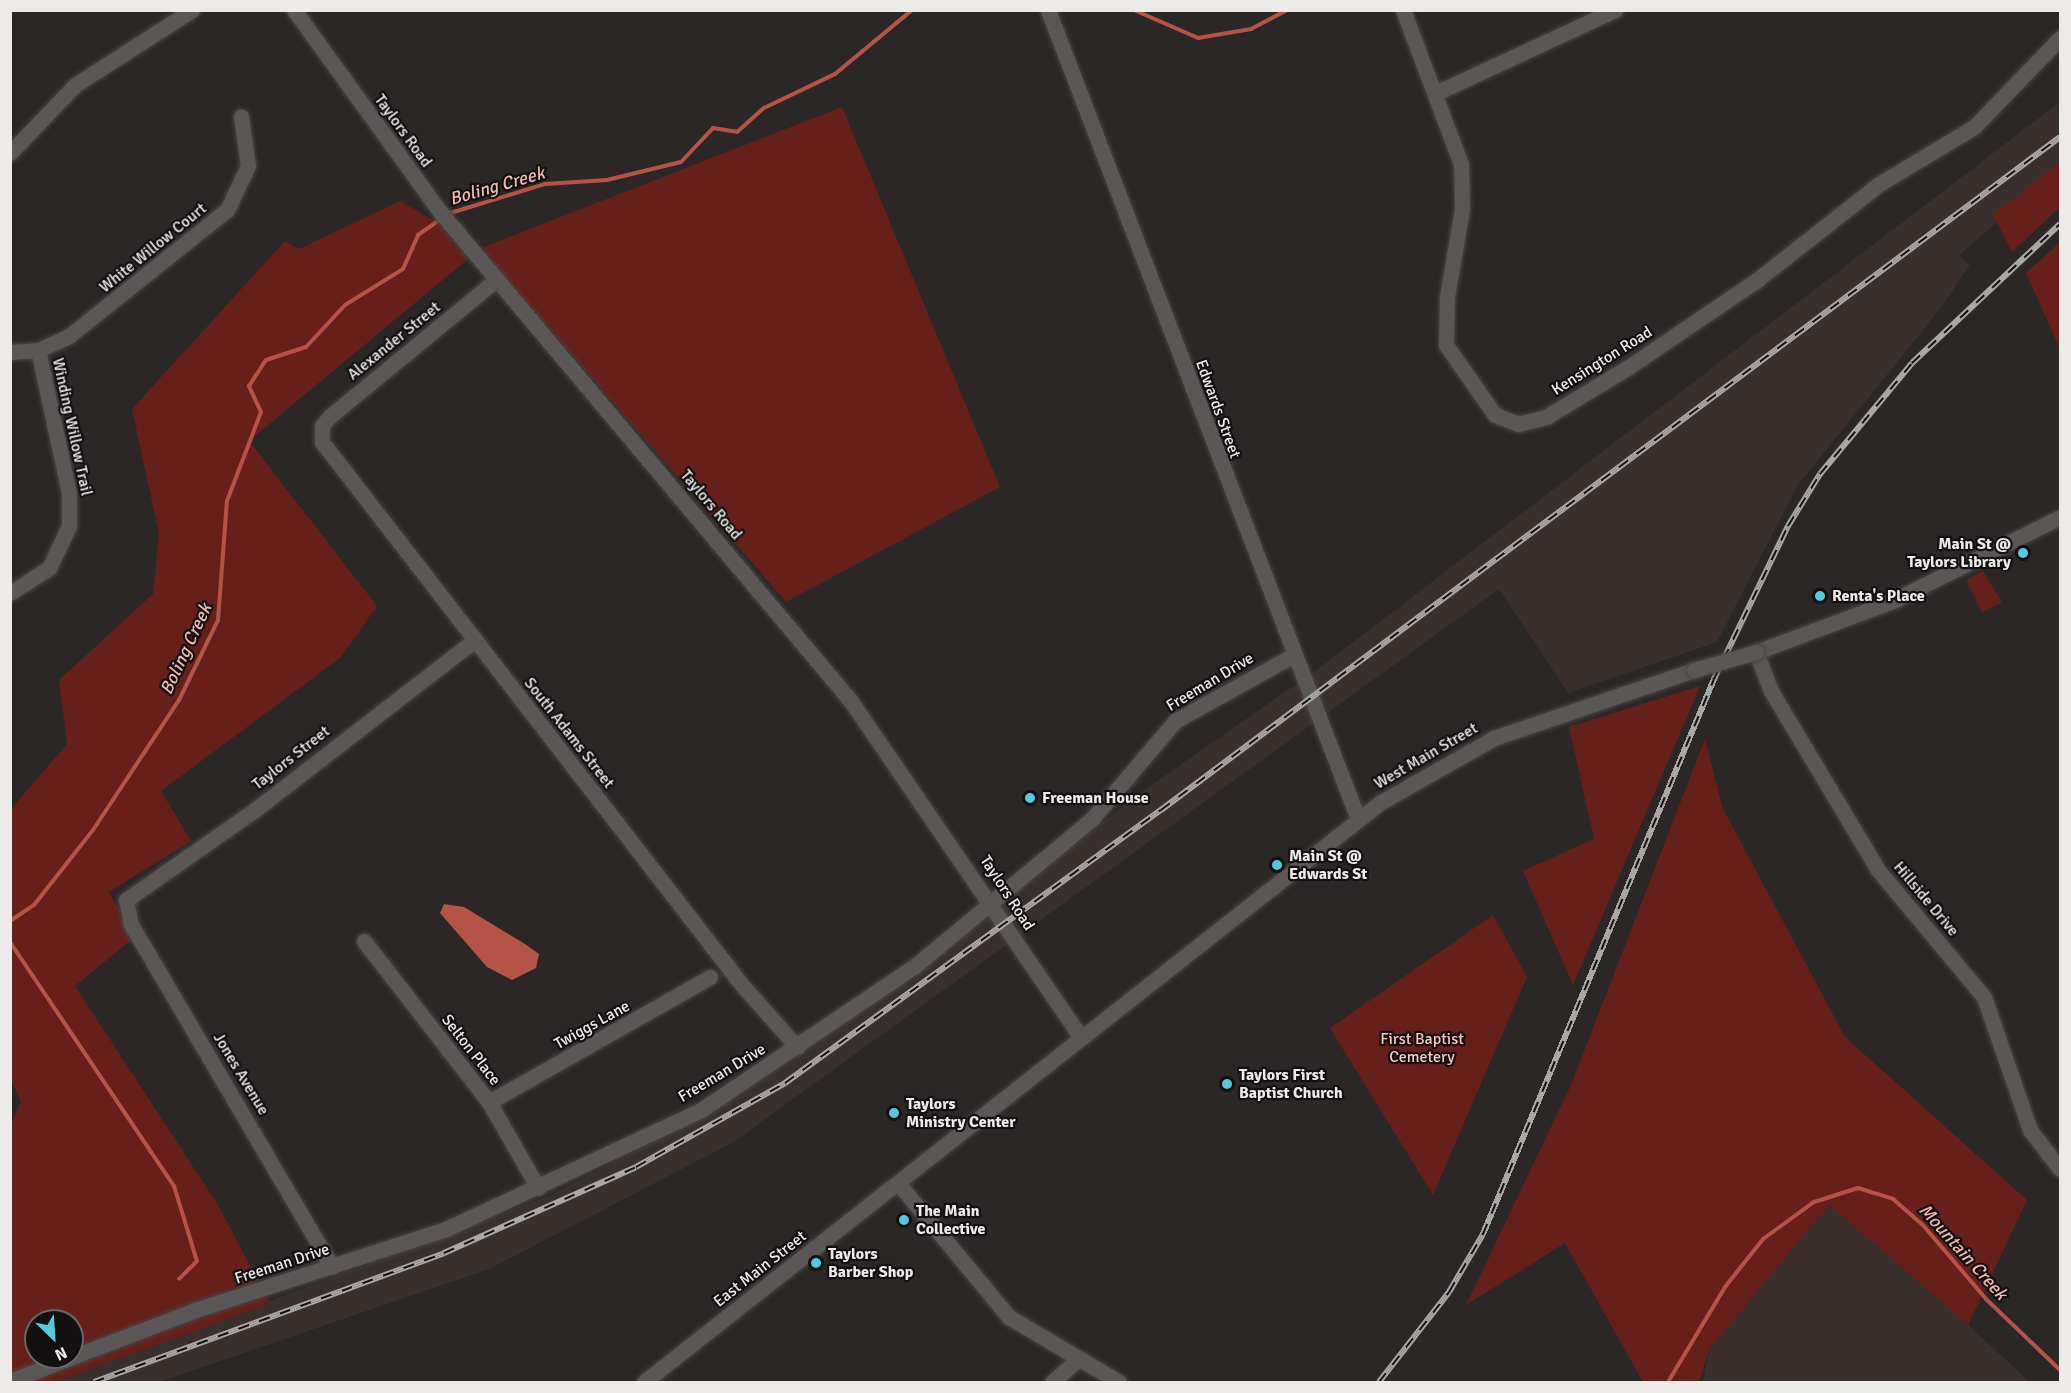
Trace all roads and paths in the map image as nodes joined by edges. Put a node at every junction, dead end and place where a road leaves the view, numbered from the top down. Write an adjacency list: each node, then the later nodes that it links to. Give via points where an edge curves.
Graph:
1 (192, 10): 9 (street, via 67,90)
2 (294, 10): 10 (street, Taylors Road, via 441,213)
3 (1048, 10): 18 (street, Edwards Street)
4 (1403, 10): 7 (street, Kensington Road)
5 (1615, 10): 7 (street)
6 (2061, 38): 7 (street, Kensington Road, via 1974,127 1895,173 1757,280 1637,361 1526,424 1494,415 1446,345 1463,184)
7 (1438, 92)
8 (241, 116): 11 (street, White Willow Court, via 248,166 228,210 98,315)
9 (10, 153)
10 (497, 279): 13 (street, Alexander Street, via 329,417); 20 (street, Taylors Road, via 850,700)
11 (38, 350): 12 (street, White Willow Court); 15 (street, Winding Willow Trail, via 69,493 69,526 49,568)
12 (10, 352)
13 (320, 435): 16 (street, South Adams Street)
14 (2061, 517): 17 (street, West Main Street, via 1890,602)
15 (10, 593)
16 (475, 640): 21 (street, Taylors Street, via 256,808); 25 (street, South Adams Street)
17 (1756, 652): 19 (street, West Main Street, bridge, via 1569,708 1494,738 1424,775); 27 (street, Hillside Drive, via 1771,691 1878,870 1989,1006 2030,1130)
18 (1292, 656): 19 (street, Edwards Street); 20 (street, Freeman Drive, via 1174,721 1092,819)
19 (1358, 819): 24 (street, West Main Street)
20 (990, 899): 24 (street, Taylors Road); 25 (street, Freeman Drive, via 916,965)
21 (126, 900): 30 (street, Jones Avenue, via 131,924)
22 (364, 941): 26 (street, Selton Place)
23 (710, 977): 26 (street, Twiggs Lane)
24 (1081, 1037): 28 (street, West Main Street)
25 (797, 1047): 29 (street, Freeman Drive, via 700,1110)
26 (489, 1102): 29 (street, Selton Place)
27 (2061, 1169)
28 (898, 1183): 32 (street, via 1009,1317); 35 (street, East Main Street)
29 (538, 1188): 30 (street, Freeman Drive, via 446,1229)
30 (332, 1267): 31 (street, Freeman Drive)
31 (84, 1353)
32 (1077, 1360): 36 (street); 37 (street)
33 (41, 1369): 34 (street, Freeman Drive)
34 (10, 1381)
35 (644, 1383)
36 (1052, 1383)
37 (1119, 1383)

